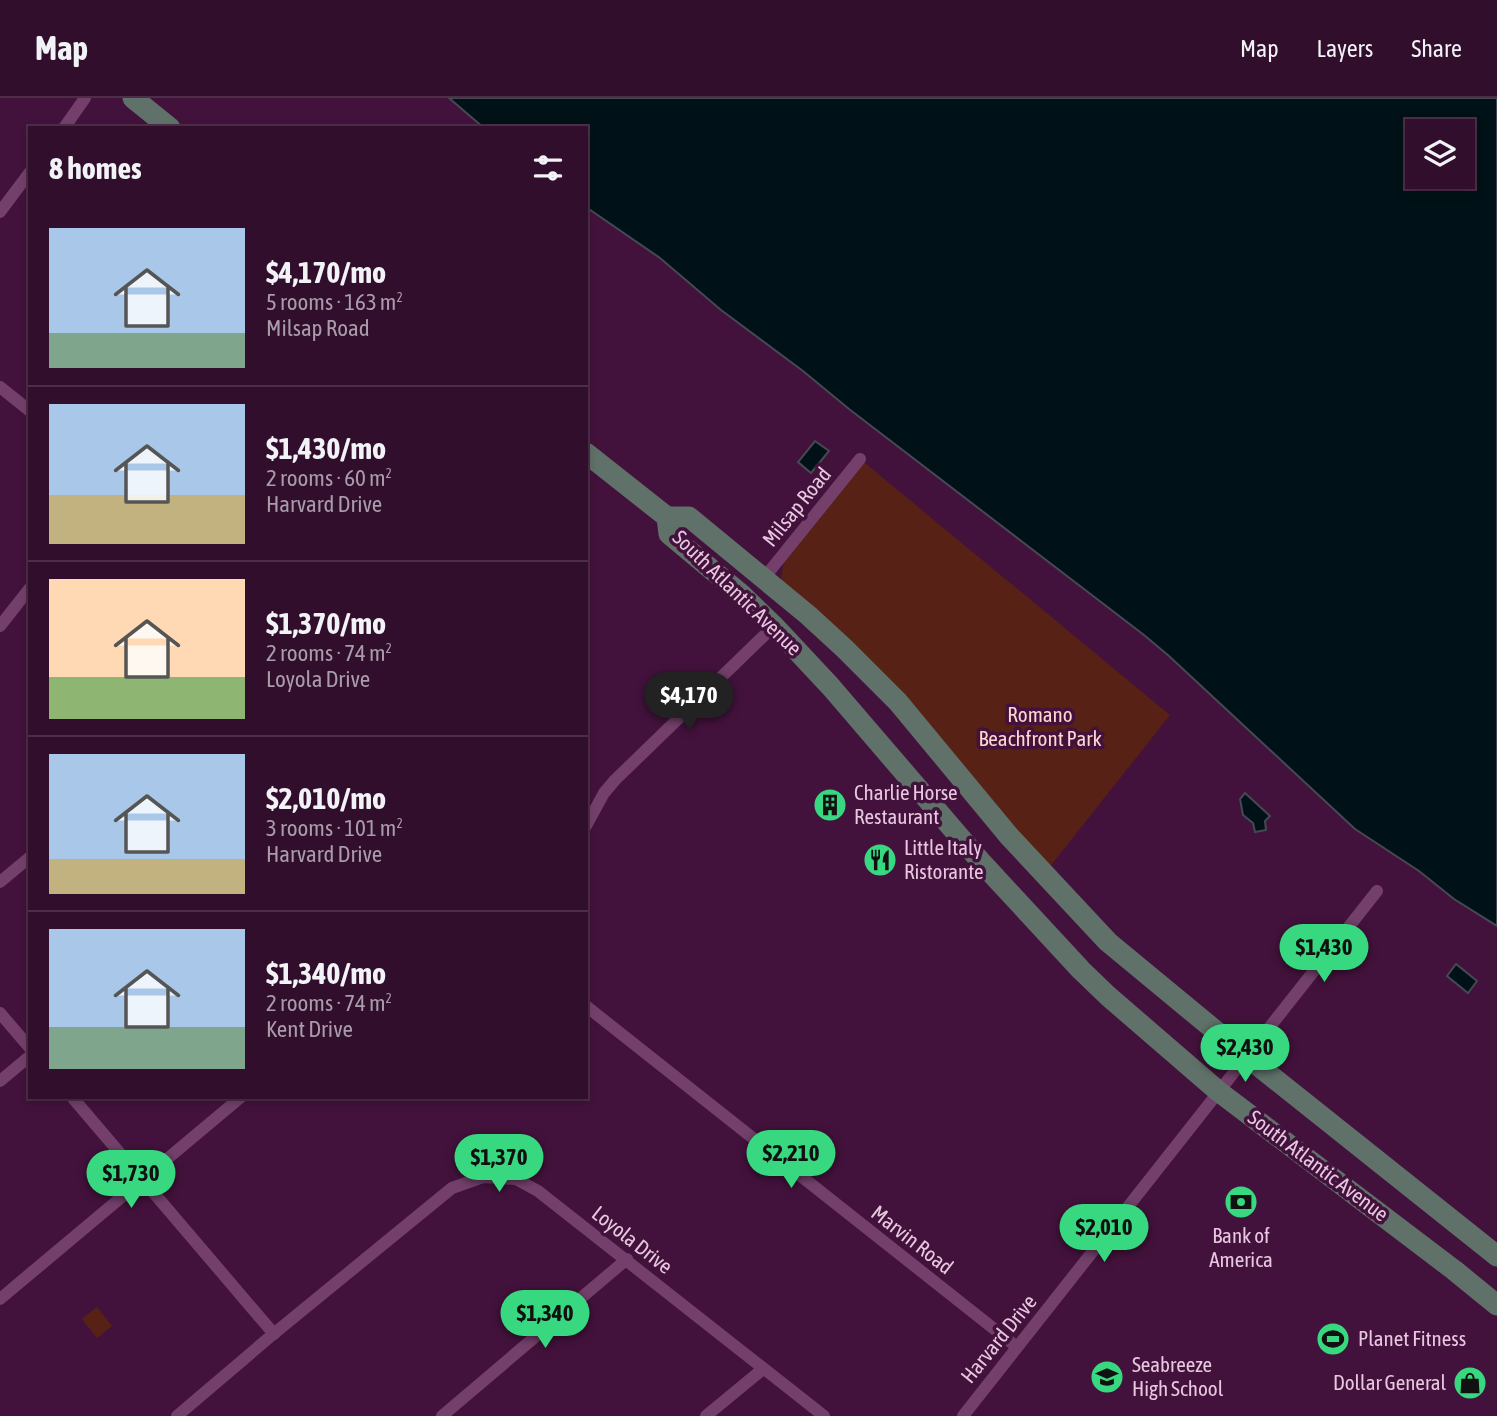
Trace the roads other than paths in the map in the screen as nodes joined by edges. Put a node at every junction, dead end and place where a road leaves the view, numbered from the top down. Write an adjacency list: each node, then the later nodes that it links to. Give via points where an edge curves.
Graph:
1 (85, 98): 3 (street)
2 (133, 98): 4 (main road)
3 (65, 126)
4 (168, 126)
5 (28, 175): 6 (street)
6 (0, 212)
7 (0, 387): 8 (street)
8 (28, 409)
9 (588, 456): 11 (main road)
10 (860, 459): 12 (street, Milsap Road)
11 (668, 525): 12 (main road, South Atlantic Avenue, via 689,517); 15 (main road, South Atlantic Avenue)
12 (764, 578): 23 (main road, South Atlantic Avenue, via 898,702 1009,836 1108,942)
13 (28, 591): 14 (street)
14 (0, 626)
15 (774, 626): 16 (street, via 615,780); 26 (main road, South Atlantic Avenue, via 1081,970)
16 (588, 822)
17 (28, 859): 18 (street)
18 (0, 882)
19 (1377, 891): 23 (street, Harvard Drive)
20 (588, 1008): 37 (street, Marvin Road)
21 (0, 1013): 22 (street)
22 (28, 1046)
23 (1246, 1056): 26 (street, Harvard Drive); 30 (main road, South Atlantic Avenue)
24 (28, 1058): 25 (street)
25 (0, 1081)
26 (1218, 1091): 33 (main road, South Atlantic Avenue); 37 (street, Harvard Drive)
27 (74, 1099): 29 (street)
28 (239, 1099): 29 (street)
29 (142, 1179): 34 (street); 36 (street)
30 (1476, 1240): 31 (main road, South Atlantic Avenue); 33 (main road)
31 (1497, 1256)
32 (627, 1259): 36 (street, Loyola Drive, via 538,1191 516,1179 483,1177 453,1188); 38 (street, Loyola Drive); 40 (street)
33 (1454, 1270): 35 (main road, South Atlantic Avenue)
34 (0, 1299)
35 (1497, 1305)
36 (274, 1334): 39 (street, Loyola Drive)
37 (1017, 1347): 43 (street, Harvard Drive)
38 (763, 1369): 41 (street); 42 (street, Loyola Drive)
39 (177, 1416)
40 (442, 1416)
41 (706, 1416)
42 (824, 1416)
43 (963, 1416)

